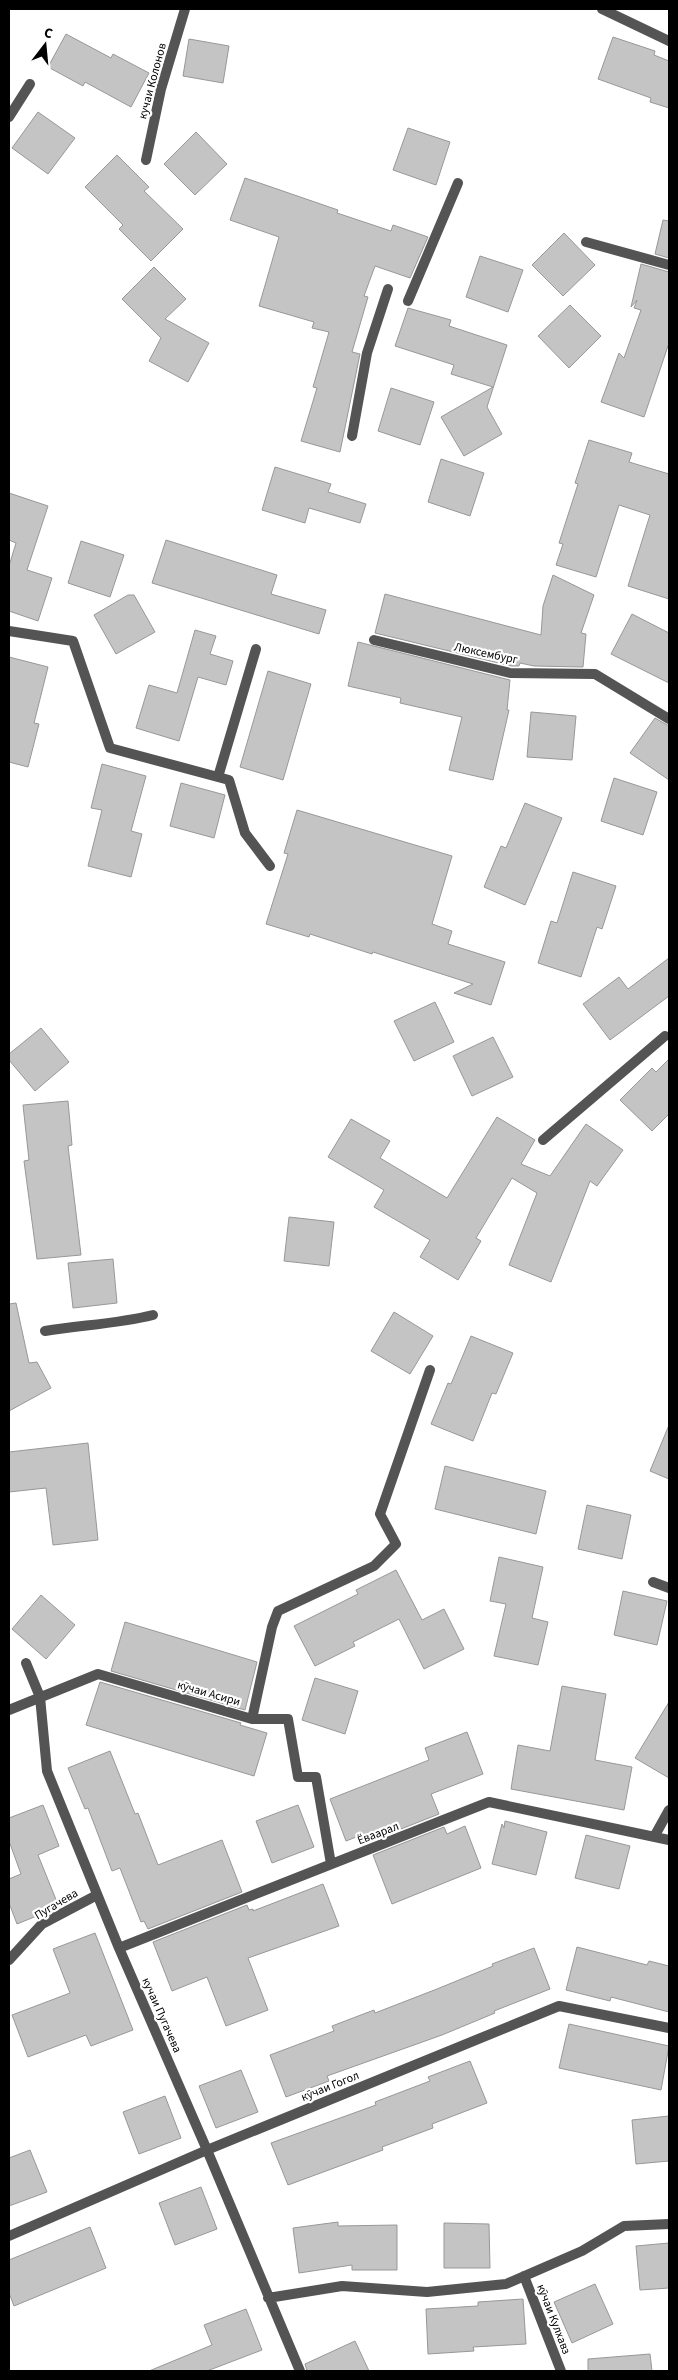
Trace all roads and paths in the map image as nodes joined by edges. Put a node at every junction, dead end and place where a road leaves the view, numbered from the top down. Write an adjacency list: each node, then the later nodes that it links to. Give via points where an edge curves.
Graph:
1 (185, 9): 6 (street, кучаи Колонов, via 161,88)
2 (602, 9): 3 (street)
3 (669, 41)
4 (30, 84): 5 (street)
5 (9, 117)
6 (146, 160)
7 (458, 183): 11 (street)
8 (586, 242): 9 (street)
9 (669, 265)
10 (388, 289): 12 (street, via 367,353)
11 (408, 301)
12 (352, 436)
13 (9, 631): 17 (street, via 73,641 110,748)
14 (374, 640): 16 (street, Люксембург, via 510,673 595,674)
15 (256, 649): 17 (street)
16 (669, 719)
17 (218, 777): 18 (street, via 229,780 245,833)
18 (270, 866)
19 (665, 1036): 20 (street)
20 (543, 1140)
21 (153, 1315): 22 (street)
22 (45, 1331)
23 (430, 1370): 29 (street, кӯчаи Асири, via 380,1514 396,1544 374,1566 278,1611)
24 (653, 1582): 25 (street)
25 (669, 1588)
26 (26, 1663): 27 (street, кучаи Пугачева)
27 (40, 1697): 28 (street); 29 (street, кӯчаи Асири, via 98,1674); 34 (street, кучаи Пугачева, via 47,1771)
28 (9, 1710)
29 (252, 1719): 33 (street, via 288,1719 298,1777 316,1777)
30 (669, 1810): 31 (street)
31 (654, 1837): 32 (street, Ёваарал); 33 (street, Ёваарал, via 489,1802)
32 (669, 1840)
33 (331, 1864): 35 (street, Ёваарал)
34 (97, 1895): 35 (street, кучаи Пугачева); 36 (street, Пугачева, via 42,1924)
35 (119, 1948): 38 (street, кучаи Пугачева)
36 (9, 1960)
37 (669, 2028): 38 (street, кӯчаи Гогол, via 559,2006)
38 (208, 2150): 40 (street, кӯчаи Гогол); 42 (street, кучаи Пугачева)
39 (669, 2224): 41 (street, via 624,2226 582,2251)
40 (9, 2236)
41 (524, 2276): 42 (street, via 506,2284 427,2292 342,2286); 44 (street, кӯчаи Кулхавз)
42 (268, 2298): 43 (street, кучаи Пугачева)
43 (300, 2371)
44 (561, 2371)

